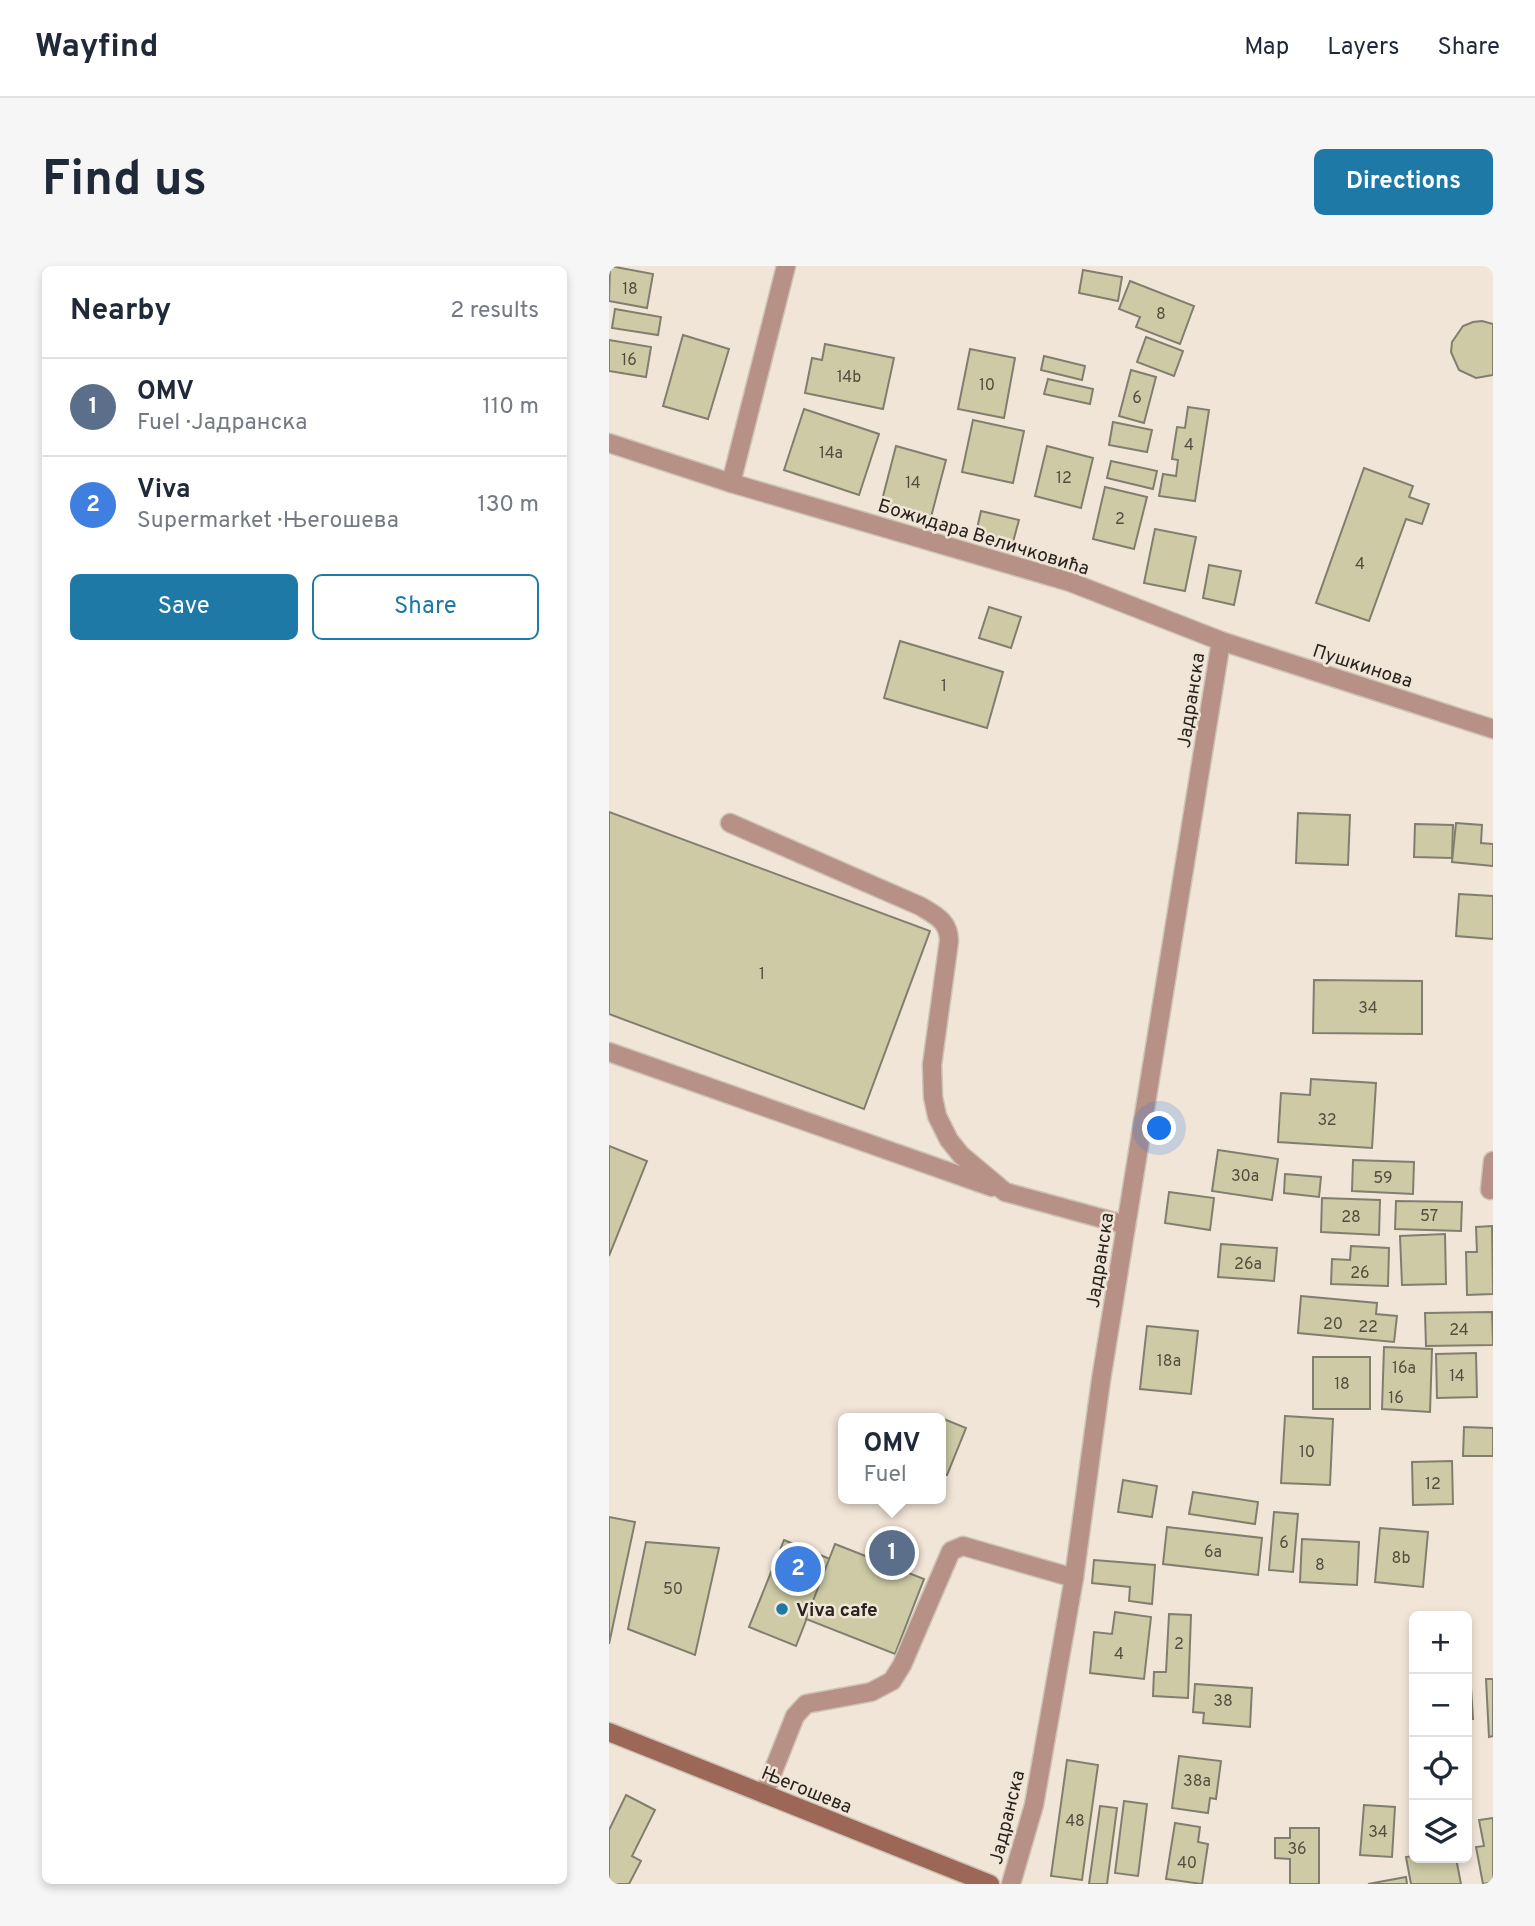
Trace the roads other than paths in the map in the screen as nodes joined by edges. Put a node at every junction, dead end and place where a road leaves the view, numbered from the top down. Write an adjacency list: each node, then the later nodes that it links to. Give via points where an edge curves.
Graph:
1 (786, 266): 3 (street)
2 (609, 443): 3 (street, Божидара Величковића)
3 (731, 483): 4 (street, Божидара Величковића, via 1070,582)
4 (1221, 640): 5 (street, Пушкинова); 11 (street, Јадранска)
5 (1493, 729)
6 (730, 823): 10 (street, via 920,906 944,922 949,940 932,1065 936,1116 961,1155)
7 (609, 1052): 10 (street)
8 (1493, 1161): 9 (street)
9 (1490, 1190)
10 (1005, 1192): 11 (street)
11 (1126, 1225): 12 (street, Јадранска)
12 (1074, 1577): 14 (street, via 963,1546 951,1551 892,1681 871,1692 806,1704 795,1716); 16 (street, Јадранска, via 1034,1805)
13 (609, 1732): 14 (street, Његошева)
14 (764, 1794): 15 (street, Његошева)
15 (990, 1884)
16 (1011, 1884)

